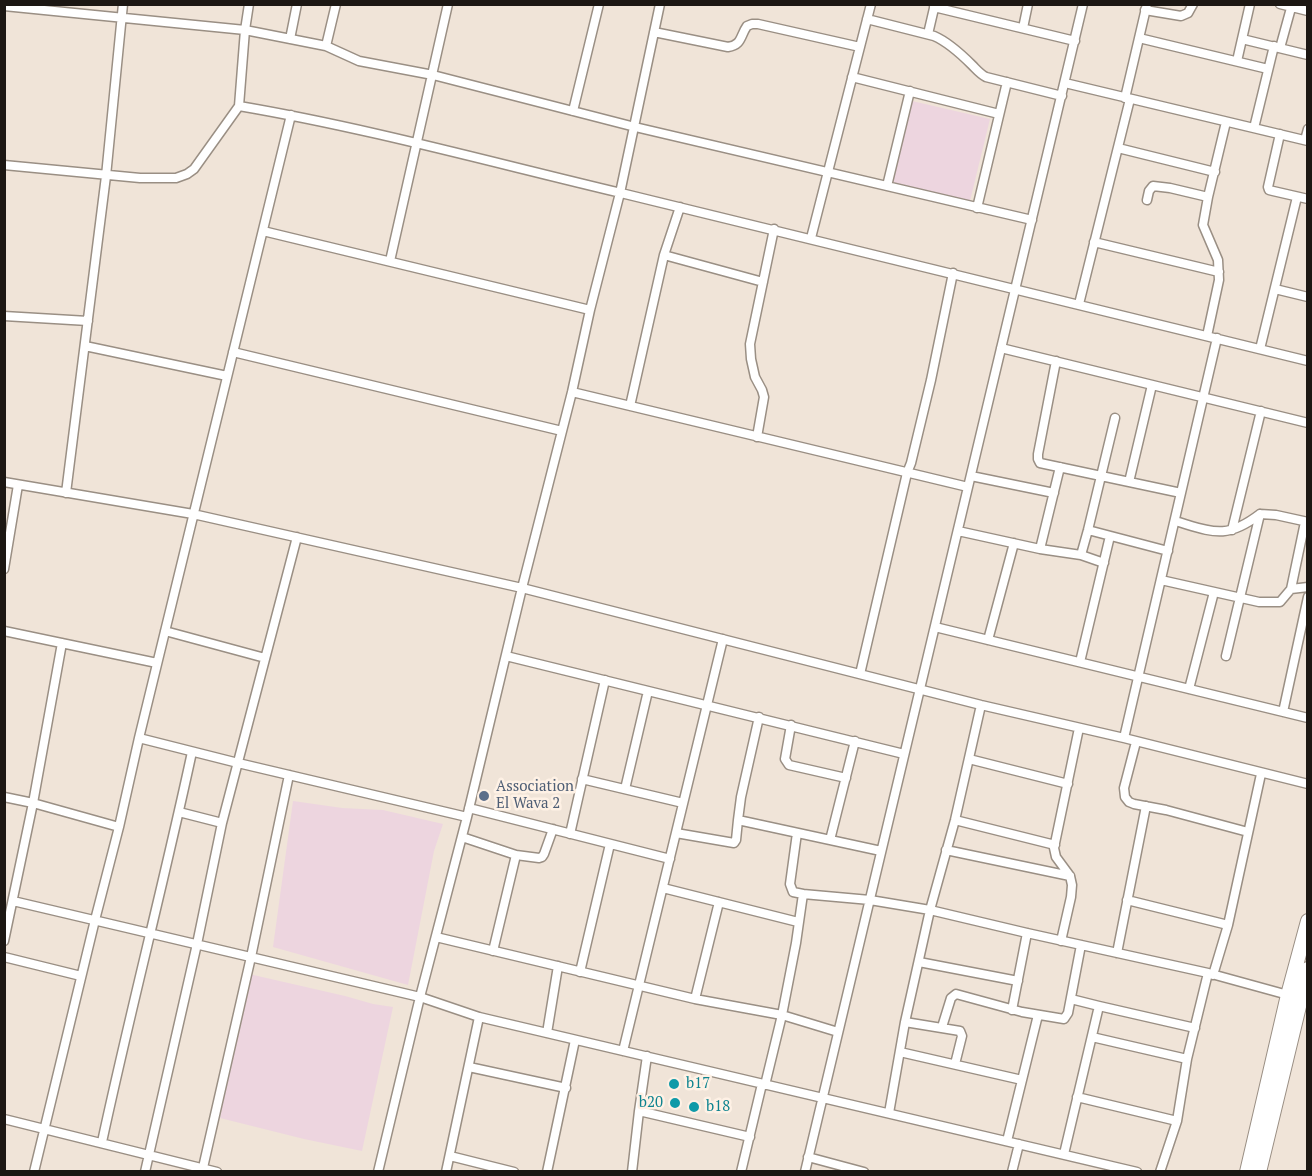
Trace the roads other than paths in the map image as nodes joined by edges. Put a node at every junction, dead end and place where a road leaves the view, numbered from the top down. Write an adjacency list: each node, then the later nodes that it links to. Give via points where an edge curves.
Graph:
1 (123, 4): 19 (street)
2 (249, 4): 22 (street)
3 (297, 4): 26 (street)
4 (336, 4): 29 (street)
5 (448, 4): 35 (street)
6 (598, 4): 43 (street)
7 (660, 4): 23 (street)
8 (871, 4): 20 (street)
9 (1028, 4): 21 (street)
10 (1083, 4): 28 (street)
11 (1193, 4): 16 (street, via 1181,16)
12 (1250, 4): 27 (street)
13 (1280, 4): 17 (street)
14 (4, 6): 19 (street)
15 (935, 6): 21 (street); 24 (street)
16 (1146, 7): 25 (street)
17 (1291, 8): 18 (street); 31 (street)
18 (1308, 11)
19 (122, 18): 22 (street); 57 (street)
20 (867, 19): 24 (street); 30 (street)
21 (1023, 28): 28 (street)
22 (245, 30): 26 (street); 42 (street)
23 (654, 32): 30 (street, via 728,47 740,41 747,26 758,24); 47 (street)
24 (928, 34): 37 (street, via 944,40 979,73)
25 (1139, 38): 33 (street); 41 (street)
26 (290, 39): 29 (street)
27 (1242, 39): 31 (street); 33 (street)
28 (1075, 41): 38 (street)
29 (326, 46): 35 (street, via 359,61)
30 (860, 47): 36 (street)
31 (1277, 47): 32 (street); 34 (street)
32 (1308, 55)
33 (1237, 62): 34 (street)
34 (1268, 69): 48 (street)
35 (433, 75): 43 (street); 52 (street)
36 (852, 77): 39 (street); 55 (street)
37 (1007, 82): 40 (street); 44 (street)
38 (1065, 83): 40 (street); 41 (street)
39 (910, 91): 44 (street); 58 (street)
40 (1062, 96): 66 (street)
41 (1127, 98): 46 (street); 53 (street)
42 (239, 106): 45 (street); 57 (street, via 187,174 172,178)
43 (573, 111): 47 (street)
44 (999, 114): 65 (street)
45 (291, 115): 52 (street); 68 (street)
46 (1226, 122): 48 (street); 56 (street)
47 (635, 127): 55 (street); 59 (street)
48 (1254, 128): 50 (street)
49 (1308, 129): 51 (street)
50 (1280, 134): 51 (street); 61 (street, via 1268,187)
51 (1306, 141)
52 (417, 144): 59 (street); 72 (street)
53 (1118, 148): 56 (street); 70 (street)
54 (4, 165): 57 (street)
55 (828, 172): 58 (street); 69 (street)
56 (1215, 172): 60 (street)
57 (106, 176): 82 (street)
58 (887, 186): 65 (street)
59 (620, 193): 64 (street); 80 (street)
60 (1208, 197): 63 (street, via 1154,186); 73 (street, via 1203,225)
61 (1297, 197): 62 (street); 77 (street)
62 (1308, 199)
63 (1147, 200)
64 (680, 207): 67 (street); 71 (street)
65 (977, 208): 66 (street)
66 (1032, 220): 76 (street)
67 (774, 229): 69 (street); 75 (street)
68 (263, 231): 72 (street); 88 (street)
69 (811, 238): 74 (street)
70 (1094, 242): 73 (street); 79 (street)
71 (663, 255): 75 (street); 95 (street)
72 (390, 261): 80 (street)
73 (1219, 272): 83 (street)
74 (953, 273): 76 (street); 102 (street)
75 (763, 282): 100 (street, via 750,344 755,377 764,397)
76 (1016, 289): 79 (street); 86 (street)
77 (1275, 289): 78 (street); 87 (street)
78 (1308, 297)
79 (1079, 304): 83 (street)
80 (590, 310): 93 (street)
81 (4, 316): 82 (street)
82 (88, 321): 85 (street)
83 (1207, 336): 84 (street)
84 (1217, 338): 87 (street); 94 (street)
85 (85, 346): 91 (street); 109 (street)
86 (1001, 348): 89 (street); 103 (street)
87 (1260, 349): 90 (street)
88 (233, 352): 91 (street); 99 (street)
89 (1056, 361): 92 (street); 101 (street, via 1038,459 1040,463)
90 (1308, 361)
91 (227, 376): 112 (street)
92 (1152, 385): 94 (street); 106 (street)
93 (572, 392): 95 (street); 99 (street)
94 (1203, 397): 96 (street); 111 (street)
95 (630, 406): 100 (street)
96 (1261, 411): 98 (street); 117 (street)
97 (1115, 418): 104 (street)
98 (1308, 423)
99 (562, 431): 129 (street)
100 (758, 437): 102 (street)
101 (1060, 467): 104 (street); 110 (street)
102 (907, 473): 108 (street); 145 (street)
103 (971, 476): 108 (street); 110 (street)
104 (1102, 476): 106 (street); 116 (street)
105 (4, 482): 107 (street)
106 (1129, 482): 111 (street)
107 (18, 485): 109 (street); 126 (street)
108 (968, 487): 118 (street)
109 (66, 492): 112 (street)
110 (1054, 493): 122 (street)
111 (1181, 494): 114 (street)
112 (194, 514): 120 (street); 135 (street)
113 (1260, 514): 115 (street); 117 (street); 133 (street)
114 (1175, 521): 117 (street, via 1206,530); 123 (street)
115 (1306, 522): 130 (street)
116 (1088, 530): 119 (street); 124 (street)
117 (1232, 530)
118 (958, 531): 121 (street); 134 (street)
119 (1110, 536): 123 (street); 125 (street)
120 (297, 537): 129 (street); 142 (street)
121 (1014, 543): 122 (street); 138 (street)
122 (1040, 549): 124 (street)
123 (1168, 551): 127 (street)
124 (1081, 555): 125 (street)
125 (1104, 563): 143 (street)
126 (4, 569)
127 (1161, 580): 131 (street); 146 (street)
128 (1308, 587): 130 (street)
129 (522, 588): 137 (street); 140 (street)
130 (1291, 590): 133 (street, via 1280,602)
131 (1214, 592): 133 (street); 149 (street)
132 (1308, 597): 153 (street)
133 (1240, 598): 141 (street)
134 (935, 627): 138 (street); 148 (street)
135 (165, 631): 142 (street); 144 (street)
136 (4, 632): 139 (street)
137 (723, 639): 145 (street); 151 (street)
138 (988, 640): 143 (street)
139 (62, 643): 144 (street); 174 (street)
140 (506, 656): 147 (street); 178 (street)
141 (1226, 656)
142 (265, 658): 165 (street)
143 (1080, 662): 146 (street)
144 (157, 663): 158 (street)
145 (860, 674): 148 (street)
146 (1139, 676): 149 (street); 159 (street)
147 (605, 680): 150 (street); 169 (street)
148 (920, 689): 152 (street); 163 (street)
149 (1189, 689): 153 (street)
150 (648, 691): 151 (street); 172 (street)
151 (707, 705): 154 (street); 175 (street)
152 (981, 705): 157 (street); 164 (street)
153 (1282, 712): 155 (street)
154 (759, 717): 156 (street); 179 (street)
155 (1308, 718)
156 (790, 725): 160 (street); 168 (street, via 785,759 789,765)
157 (1079, 728): 159 (street); 170 (street)
158 (139, 738): 162 (street); 182 (street)
159 (1124, 738): 161 (street)
160 (855, 741): 163 (street); 168 (street)
161 (1136, 742): 166 (street); 176 (street, via 1125,797 1129,802)
162 (192, 752): 165 (street); 177 (street)
163 (904, 754): 193 (street)
164 (969, 759): 170 (street); 180 (street)
165 (238, 763): 167 (street); 181 (street)
166 (1261, 774): 171 (street); 184 (street)
167 (289, 775): 178 (street); 218 (street)
168 (846, 778): 189 (street)
169 (582, 779): 172 (street); 187 (street)
170 (1068, 784): 191 (street)
171 (1308, 784)
172 (625, 789): 175 (street)
173 (4, 797): 174 (street)
174 (33, 803): 182 (street); 201 (street)
175 (683, 803): 185 (street)
176 (1146, 806): 184 (street); 200 (street)
177 (179, 812): 181 (street); 209 (street)
178 (468, 812): 183 (street); 188 (street)
179 (738, 820): 185 (street, via 734,843); 186 (street)
180 (955, 820): 191 (street); 192 (street)
181 (222, 823): 213 (street)
182 (119, 827): 204 (street)
183 (553, 830): 187 (street); 194 (street, via 542,857)
184 (1248, 832): 207 (street)
185 (676, 833): 195 (street)
186 (797, 833): 189 (street); 198 (street, via 790,884 793,892)
187 (570, 834): 190 (street)
188 (462, 837): 194 (street); 210 (street)
189 (830, 840): 193 (street)
190 (610, 844): 195 (street); 222 (street)
191 (1055, 845): 196 (street, via 1056,857)
192 (946, 850): 196 (street); 203 (street)
193 (881, 851): 199 (street)
194 (516, 855): 215 (street)
195 (670, 859): 197 (street)
196 (1070, 876): 212 (street, via 1071,897)
197 (663, 888): 202 (street); 226 (street)
198 (802, 894): 199 (street); 206 (street)
199 (870, 900): 203 (street); 239 (street)
200 (1127, 900): 207 (street); 216 (street)
201 (13, 901): 204 (street); 211 (street)
202 (719, 902): 206 (street); 229 (street)
203 (930, 910): 208 (street); 219 (street)
204 (95, 920): 209 (street); 224 (street)
205 (1308, 921): 227 (highway)
206 (798, 922): 233 (street)
207 (1228, 925): 223 (street)
208 (1027, 933): 212 (street); 225 (street)
209 (151, 934): 213 (street); 261 (street)
210 (436, 937): 215 (street); 228 (street)
211 (4, 941)
212 (1061, 941): 214 (street)
213 (197, 944): 218 (street); 263 (street)
214 (1081, 945): 216 (street); 230 (street)
215 (493, 951): 220 (street)
216 (1117, 953): 223 (street)
217 (4, 957): 224 (street)
218 (251, 957): 228 (street); 267 (street)
219 (919, 962): 225 (street); 236 (street)
220 (558, 966): 222 (street); 240 (street)
221 (1308, 969): 283 (highway)
222 (580, 972): 226 (street)
223 (1211, 974): 227 (street); 238 (street)
224 (81, 976): 258 (street)
225 (1018, 981): 232 (street)
226 (639, 986): 229 (street); 243 (street)
227 (1288, 995): 282 (highway)
228 (420, 997): 235 (street); 272 (street)
229 (695, 999): 233 (street)
230 (1071, 999): 231 (street); 234 (street, via 1064,1018)
231 (1099, 1006): 238 (street); 241 (street)
232 (1012, 1010): 234 (street); 237 (street, via 954,994)
233 (783, 1015): 239 (street); 250 (street)
234 (1038, 1015): 249 (street)
235 (479, 1017): 240 (street); 248 (street)
236 (905, 1022): 237 (street); 244 (street)
237 (942, 1028): 247 (street, via 962,1034)
238 (1195, 1028): 246 (street)
239 (838, 1032): 253 (street)
240 (547, 1033): 242 (street)
241 (1092, 1037): 246 (street); 252 (street)
242 (575, 1040): 243 (street); 251 (street)
243 (623, 1051): 245 (street)
244 (900, 1052): 247 (street); 255 (street)
245 (647, 1056): 250 (street); 254 (street)
246 (1187, 1059): 257 (street)
247 (955, 1064): 249 (street)
248 (469, 1067): 251 (street); 265 (street)
249 (1022, 1080): 260 (street)
250 (764, 1084): 253 (street); 259 (street)
251 (566, 1088): 275 (street)
252 (1077, 1097): 257 (street); 264 (street)
253 (822, 1098): 255 (street); 266 (street)
254 (639, 1111): 259 (street); 276 (street)
255 (889, 1113): 260 (street)
256 (4, 1119): 258 (street)
257 (1177, 1120): 281 (street)
258 (45, 1128): 261 (street); 269 (street)
259 (750, 1137): 277 (street)
260 (1007, 1141): 262 (street)
261 (102, 1142): 263 (street)
262 (1019, 1144): 264 (street); 279 (street)
263 (149, 1154): 267 (street); 270 (street)
264 (1064, 1154): 280 (street)
265 (450, 1156): 273 (street); 274 (street)
266 (808, 1157): 268 (street); 278 (street)
267 (202, 1170): 271 (street)
268 (862, 1171)
269 (34, 1172)
270 (145, 1172)
271 (217, 1172)
272 (378, 1172)
273 (446, 1172)
274 (514, 1172)
275 (547, 1172)
276 (632, 1172)
277 (741, 1172)
278 (805, 1172)
279 (1012, 1172)
280 (1137, 1172)
281 (1160, 1172)
282 (1247, 1172)
283 (1259, 1172)

